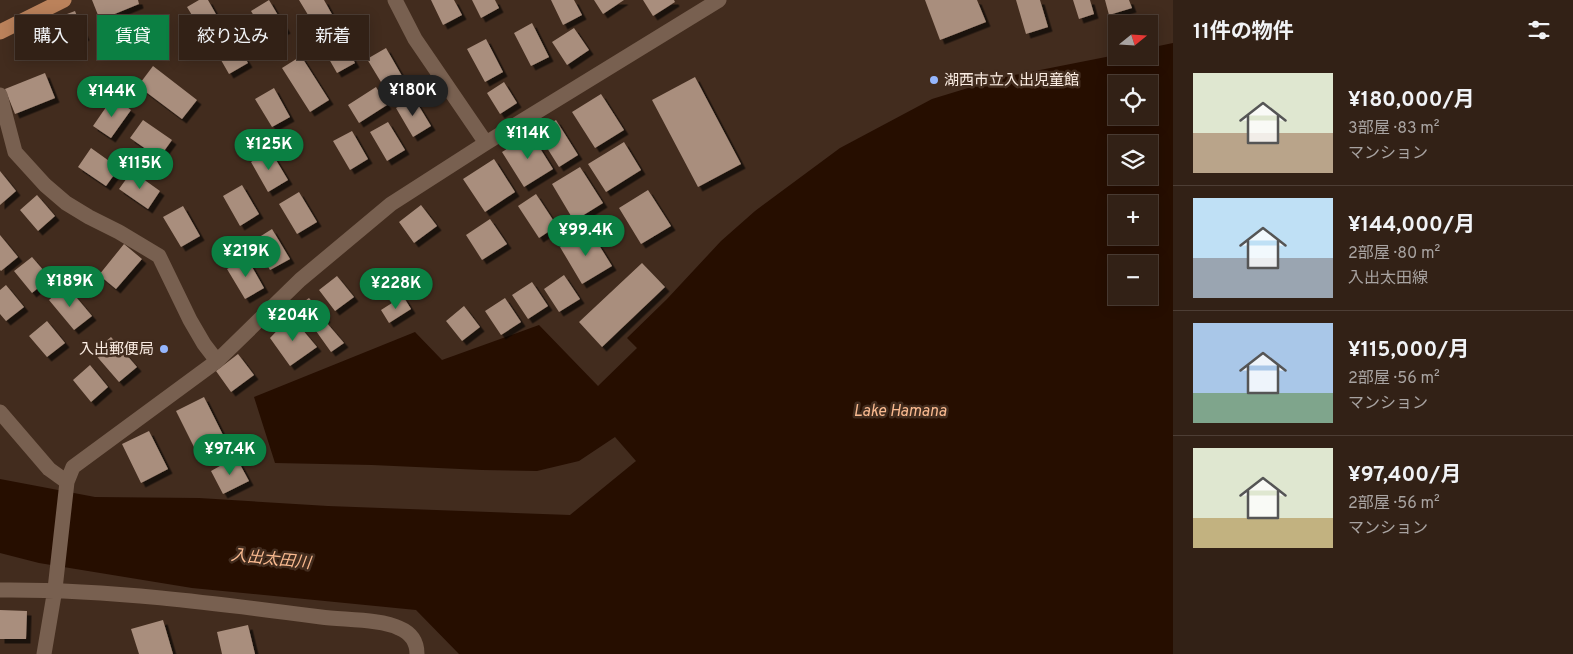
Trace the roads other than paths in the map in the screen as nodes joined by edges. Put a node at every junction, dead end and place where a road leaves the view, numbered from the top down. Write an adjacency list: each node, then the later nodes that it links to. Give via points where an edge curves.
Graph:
1 (64, 0): 4 (main road)
2 (395, 0): 6 (street, via 415,39)
3 (719, 0): 6 (street)
4 (0, 32)
5 (0, 95): 7 (street, via 15,152 66,203 159,256 190,320)
6 (486, 142): 7 (street, via 391,204 300,280)
7 (217, 361): 9 (street, via 73,467)
8 (0, 412): 9 (street, via 49,469)
9 (67, 482): 10 (street)
10 (55, 589): 11 (street); 12 (street); 13 (street, via 148,596 381,623 409,634 417,645)
11 (0, 590)
12 (44, 654)
13 (417, 654)

